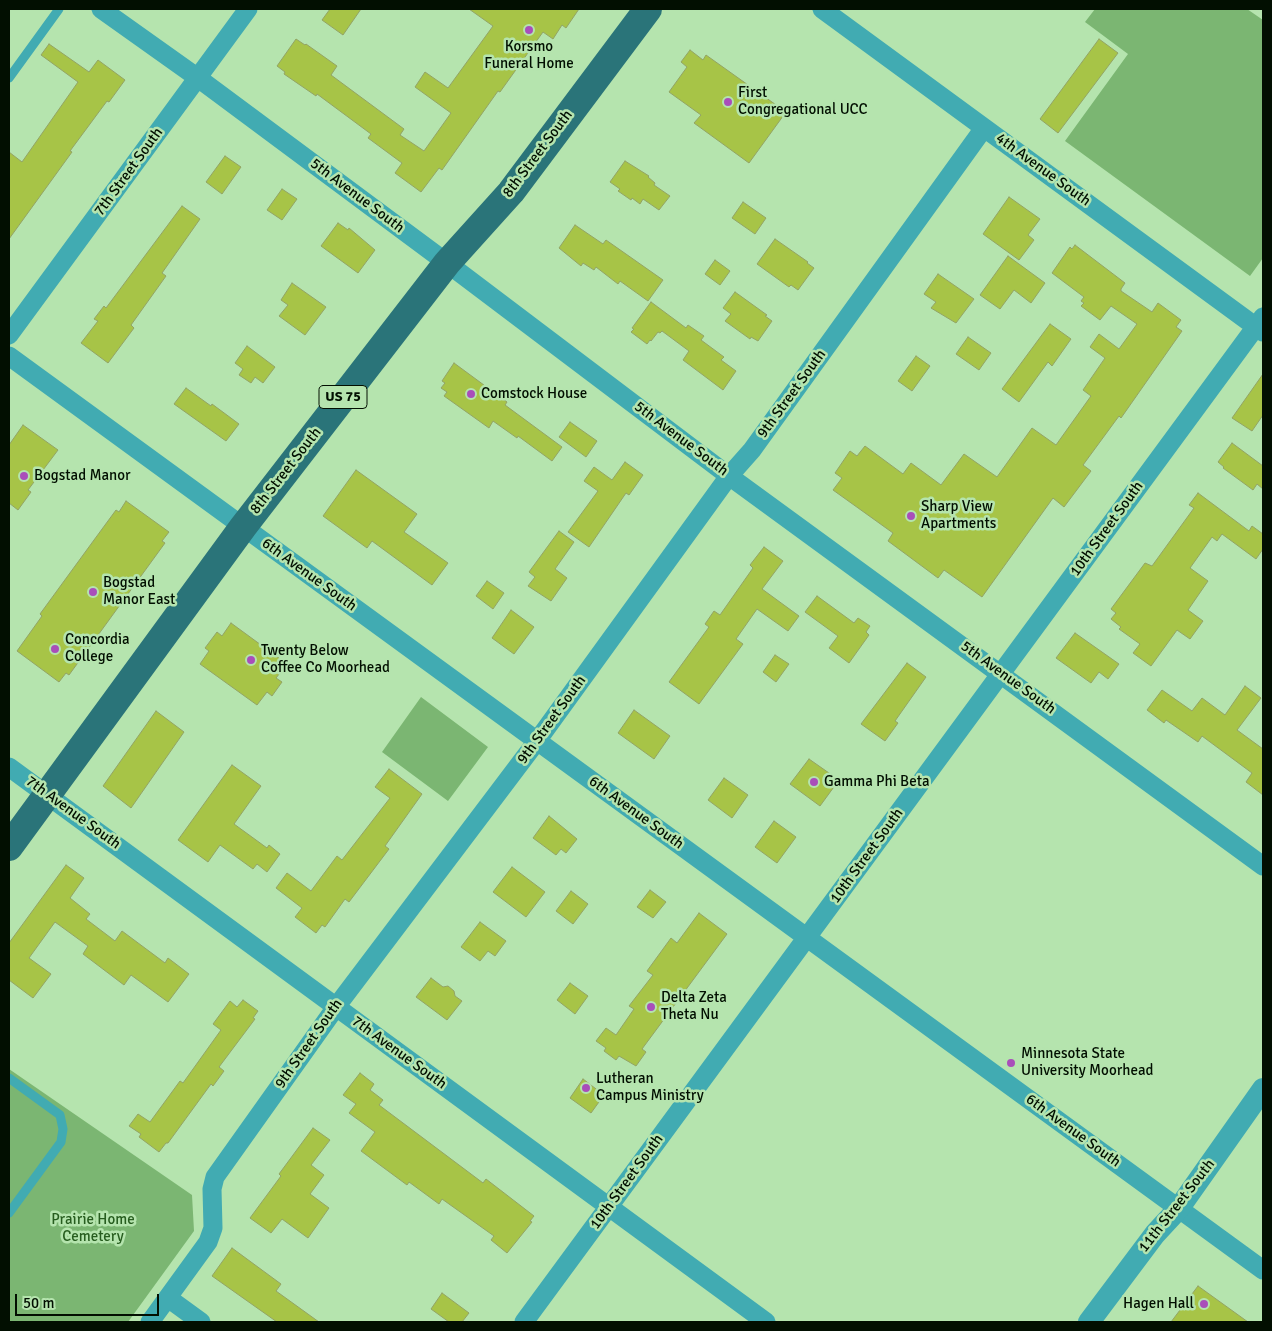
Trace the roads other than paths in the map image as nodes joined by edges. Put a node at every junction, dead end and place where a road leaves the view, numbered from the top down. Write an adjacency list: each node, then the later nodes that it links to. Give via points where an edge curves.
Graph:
1 (59, 9): 6 (lane)
2 (101, 9): 7 (street, 5th Avenue South)
3 (248, 9): 7 (street, 7th Street South)
4 (648, 9): 9 (main road, 8th Street South / US 75, via 511,192)
5 (822, 9): 8 (street, 4th Avenue South)
6 (9, 78)
7 (198, 78): 9 (street, 5th Avenue South); 11 (street, 7th Street South)
8 (984, 128): 10 (street, 4th Avenue South); 13 (street, 9th Street South, via 752,450)
9 (447, 263): 13 (street, 5th Avenue South); 14 (main road, 8th Street South / US 75)
10 (1261, 325): 15 (street, 10th Street South)
11 (9, 335)
12 (9, 356): 14 (street, 6th Avenue South)
13 (729, 476): 15 (street, 5th Avenue South); 16 (street, 9th Street South)
14 (243, 527): 16 (street, 6th Avenue South); 18 (main road, 8th Street South / US 75)
15 (1001, 674): 20 (street, 5th Avenue South); 21 (street, 10th Street South)
16 (537, 741): 21 (street, 6th Avenue South); 22 (street, 9th Street South)
17 (9, 767): 18 (street, 7th Avenue South)
18 (47, 794): 19 (main road, 8th Street South / US 75); 22 (street, 7th Avenue South)
19 (9, 847)
20 (1263, 866)
21 (807, 937): 25 (street, 10th Street South); 26 (street, 6th Avenue South)
22 (336, 1006): 25 (street, 7th Avenue South); 29 (street, 9th Street South, via 215,1177 212,1189 213,1228 208,1242)
23 (9, 1078): 27 (lane, via 60,1115 64,1129 61,1142)
24 (1263, 1089): 26 (street, 11th Street South)
25 (608, 1207): 32 (street, 10th Street South); 33 (street, 7th Avenue South)
26 (1179, 1208): 28 (street, 6th Avenue South); 34 (street, 11th Street South, via 1155,1234)
27 (9, 1213)
28 (1263, 1270)
29 (168, 1298): 30 (street, 9th Street South); 31 (street)
30 (150, 1322)
31 (202, 1322)
32 (524, 1322)
33 (766, 1322)
34 (1089, 1322)

